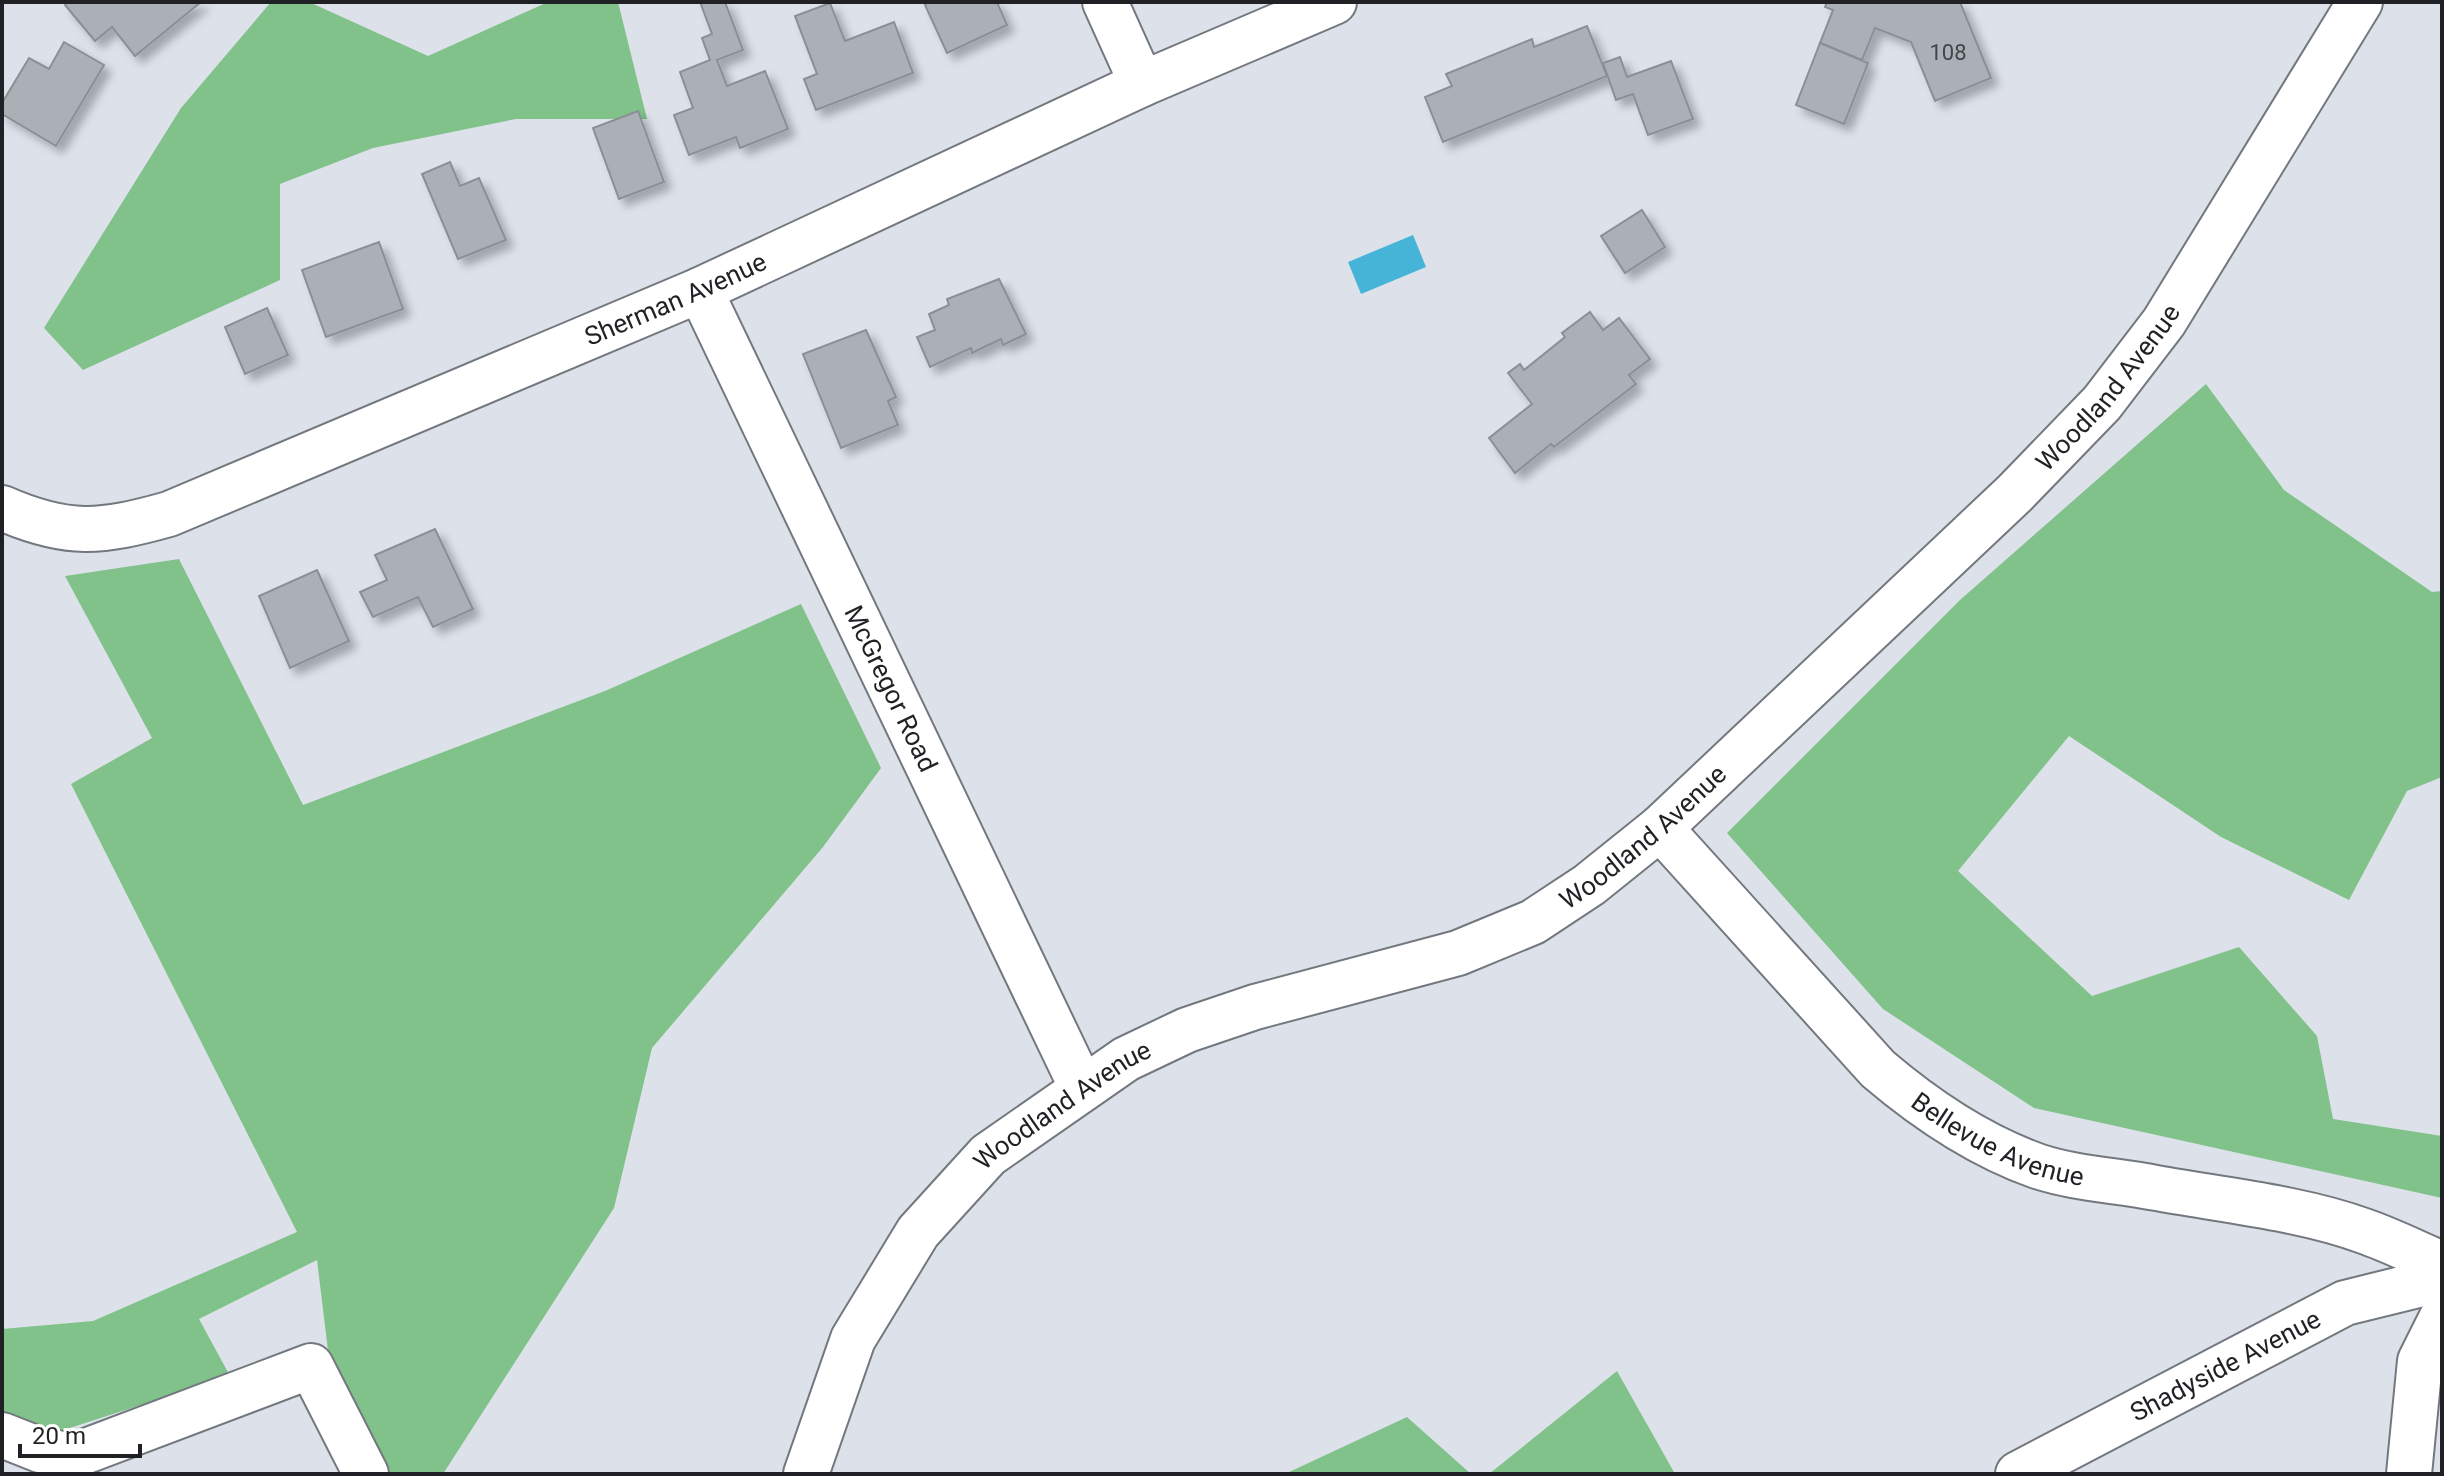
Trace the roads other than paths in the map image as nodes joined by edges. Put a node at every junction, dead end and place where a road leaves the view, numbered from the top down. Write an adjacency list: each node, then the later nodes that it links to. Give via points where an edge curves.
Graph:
1 (1105, 2): 4 (street)
2 (1334, 2): 4 (street, Sherman Avenue)
3 (2360, 2): 7 (street, Woodland Avenue, via 2164,322 2102,403)
4 (1142, 84): 5 (street, Sherman Avenue)
5 (700, 290): 6 (street, Sherman Avenue, via 169,514 121,527 77,530 36,523); 8 (street, McGregor Road)
6 (2, 508)
7 (1660, 828): 8 (street, Woodland Avenue, via 1533,922 1458,953 1187,1030 1126,1059); 9 (street, Bellevue Avenue, via 1878,1069 1956,1128 2036,1165 2078,1177 2317,1218)
8 (1082, 1088): 14 (street, Woodland Avenue, via 988,1155 918,1232 853,1339)
9 (2442, 1264)
10 (2442, 1279): 15 (street, Shadyside Avenue, via 2345,1303)
11 (2442, 1317): 16 (street, via 2420,1361)
12 (2, 1435): 13 (street, via 73,1456 311,1366)
13 (366, 1474)
14 (806, 1474)
15 (2018, 1474)
16 (2409, 1474)

